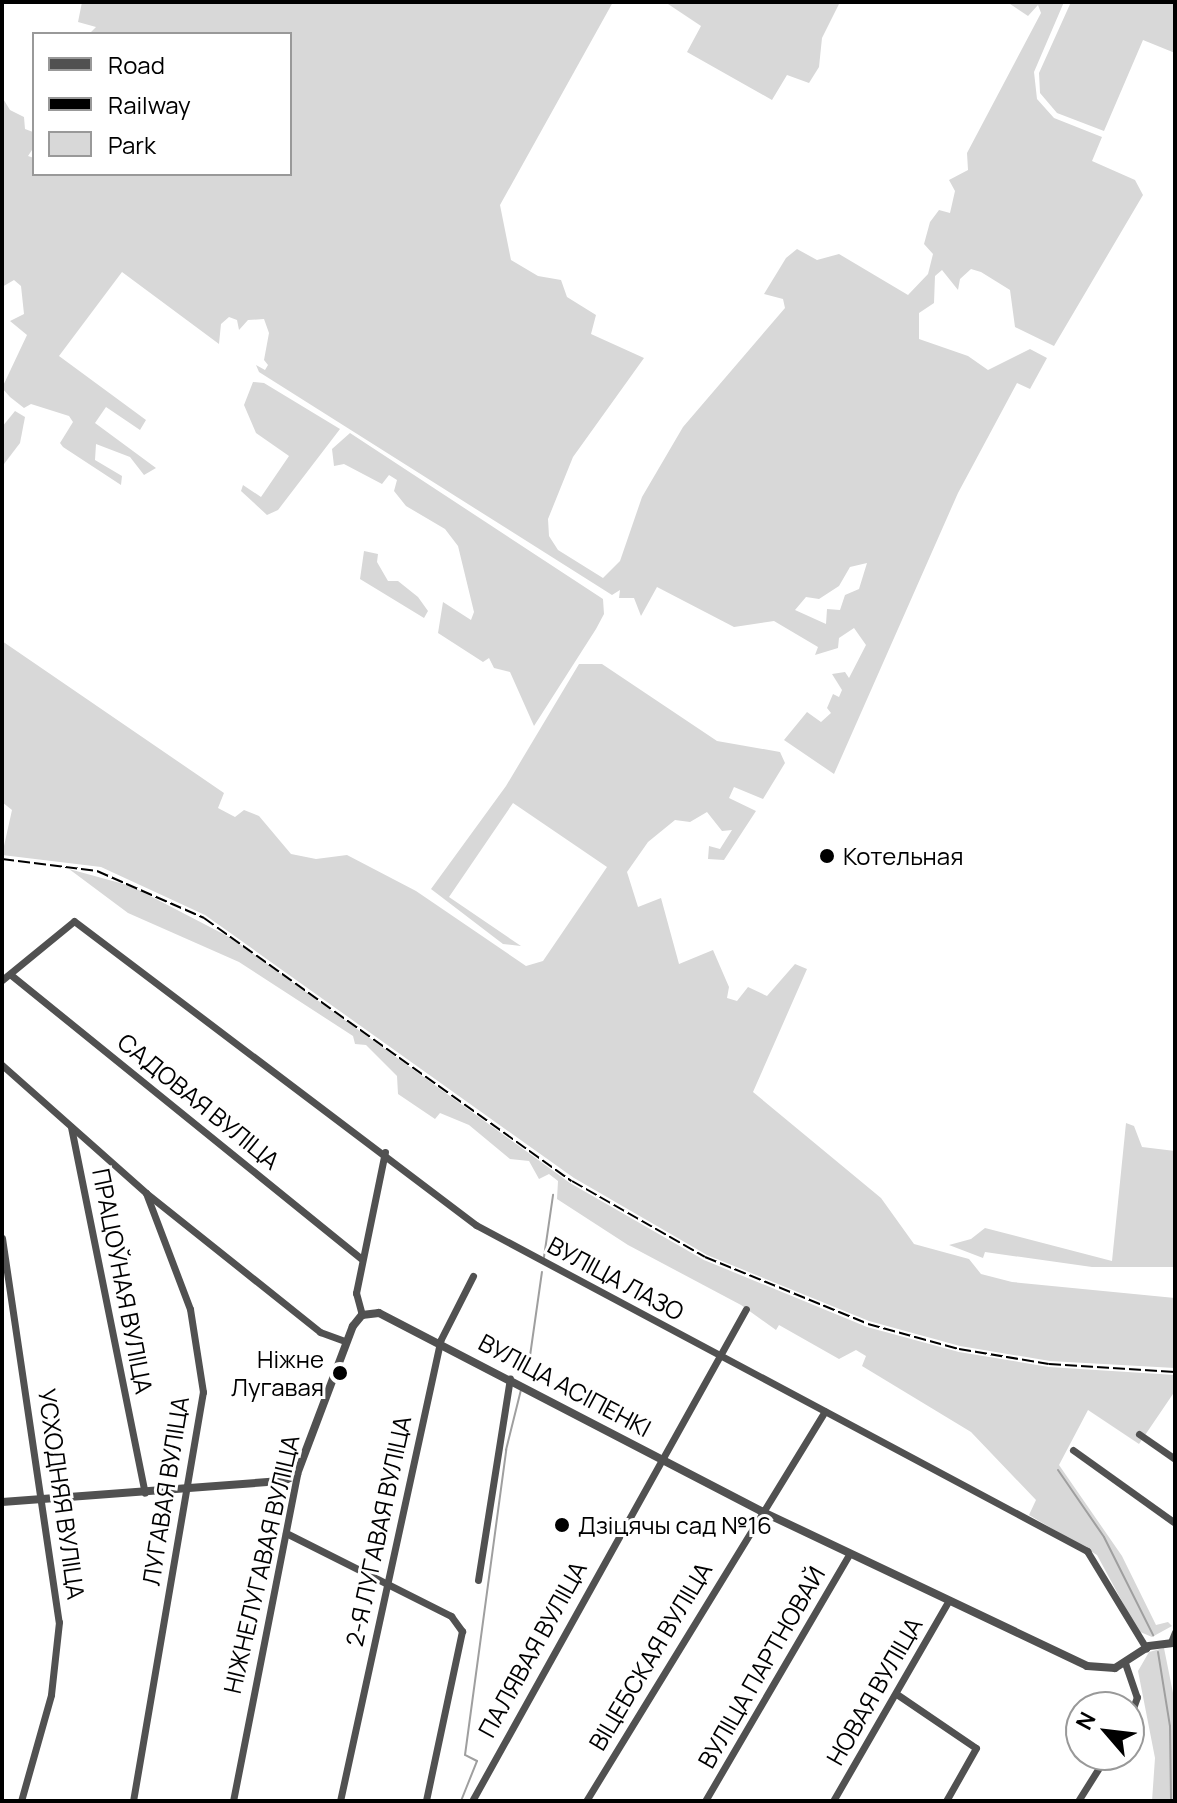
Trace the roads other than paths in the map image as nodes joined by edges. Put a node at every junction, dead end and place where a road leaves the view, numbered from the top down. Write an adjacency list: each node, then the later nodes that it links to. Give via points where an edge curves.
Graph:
1 (11, 975): 2 (street); 5 (street, ВУЛІЦА ЛАЗО, via 69,920); 8 (street, САДОВАЯ ВУЛІЦА)
2 (2, 980)
3 (2, 1065): 4 (street)
4 (71, 1125): 6 (street); 23 (street, ПРАЦОЎНАЯ ВУЛІЦА)
5 (385, 1152): 8 (street); 14 (street, ВУЛІЦА ЛАЗО, via 476,1225)
6 (146, 1193): 12 (street, via 320,1332); 22 (street, ЛУГАВАЯ ВУЛІЦА, via 190,1309 203,1392)
7 (2, 1238): 24 (street, УСХОДНЯЯ ВУЛІЦА)
8 (361, 1258): 11 (street, via 356,1293)
9 (473, 1276): 13 (street, 2-Я ЛУГАВАЯ ВУЛІЦА)
10 (746, 1309): 14 (street, ПАЛЯВАЯ ВУЛІЦА)
11 (362, 1315): 12 (street); 13 (street, ВУЛІЦА АСІПЕНКІ, via 379,1313)
12 (345, 1341): 21 (street, НІЖНЕЛУГАВАЯ ВУЛІЦА)
13 (440, 1341): 15 (street, ВУЛІЦА АСІПЕНКІ); 31 (street, 2-Я ЛУГАВАЯ ВУЛІЦА)
14 (720, 1356): 16 (street, ВУЛІЦА ЛАЗО); 19 (street, ПАЛЯВАЯ ВУЛІЦА)
15 (510, 1379): 19 (street, ВУЛІЦА АСІПЕНКІ); 30 (street)
16 (825, 1411): 26 (street, ВІЦЕБСКАЯ ВУЛІЦА); 35 (street, ВУЛІЦА ЛАЗО, via 1087,1551)
17 (1139, 1434): 20 (street)
18 (1073, 1450): 27 (street)
19 (659, 1457): 26 (street, ВУЛІЦА АСІПЕНКІ); 46 (street, ПАЛЯВАЯ ВУЛІЦА)
20 (1175, 1459)
21 (297, 1474): 22 (street, via 284,1481); 28 (street, НІЖНЕЛУГАВАЯ ВУЛІЦА)
22 (187, 1490): 23 (street); 42 (street, ЛУГАВАЯ ВУЛІЦА)
23 (145, 1493): 24 (street)
24 (41, 1501): 25 (street); 41 (street, УСХОДНЯЯ ВУЛІЦА, via 55,1580 57,1658)
25 (2, 1502)
26 (761, 1511): 29 (street, ВУЛІЦА АСІПЕНКІ); 47 (street, ВІЦЕБСКАЯ ВУЛІЦА)
27 (1175, 1523)
28 (286, 1533): 31 (street); 43 (street, НІЖНЕЛУГАВАЯ ВУЛІЦА)
29 (850, 1553): 32 (street, ВУЛІЦА АСІПЕНКІ); 40 (street, ВУЛІЦА ПАРТНОВАЙ)
30 (478, 1580)
31 (387, 1587): 44 (street, 2-Я ЛУГАВАЯ ВУЛІЦА); 45 (street, via 451,1616 462,1631)
32 (949, 1600): 36 (street, ВУЛІЦА АСІПЕНКІ, via 1087,1666 1104,1669); 38 (street, НОВАЯ ВУЛІЦА)
33 (1175, 1632): 34 (street)
34 (1173, 1642): 35 (street)
35 (1146, 1648): 36 (street)
36 (1125, 1663): 37 (street)
37 (1135, 1691)
38 (898, 1695): 48 (street, НОВАЯ ВУЛІЦА); 49 (street, via 976,1748)
39 (1097, 1771): 50 (street)
40 (710, 1799)
41 (21, 1801)
42 (133, 1801)
43 (233, 1801)
44 (340, 1801)
45 (426, 1801)
46 (472, 1801)
47 (586, 1801)
48 (833, 1801)
49 (946, 1801)
50 (1078, 1801)

